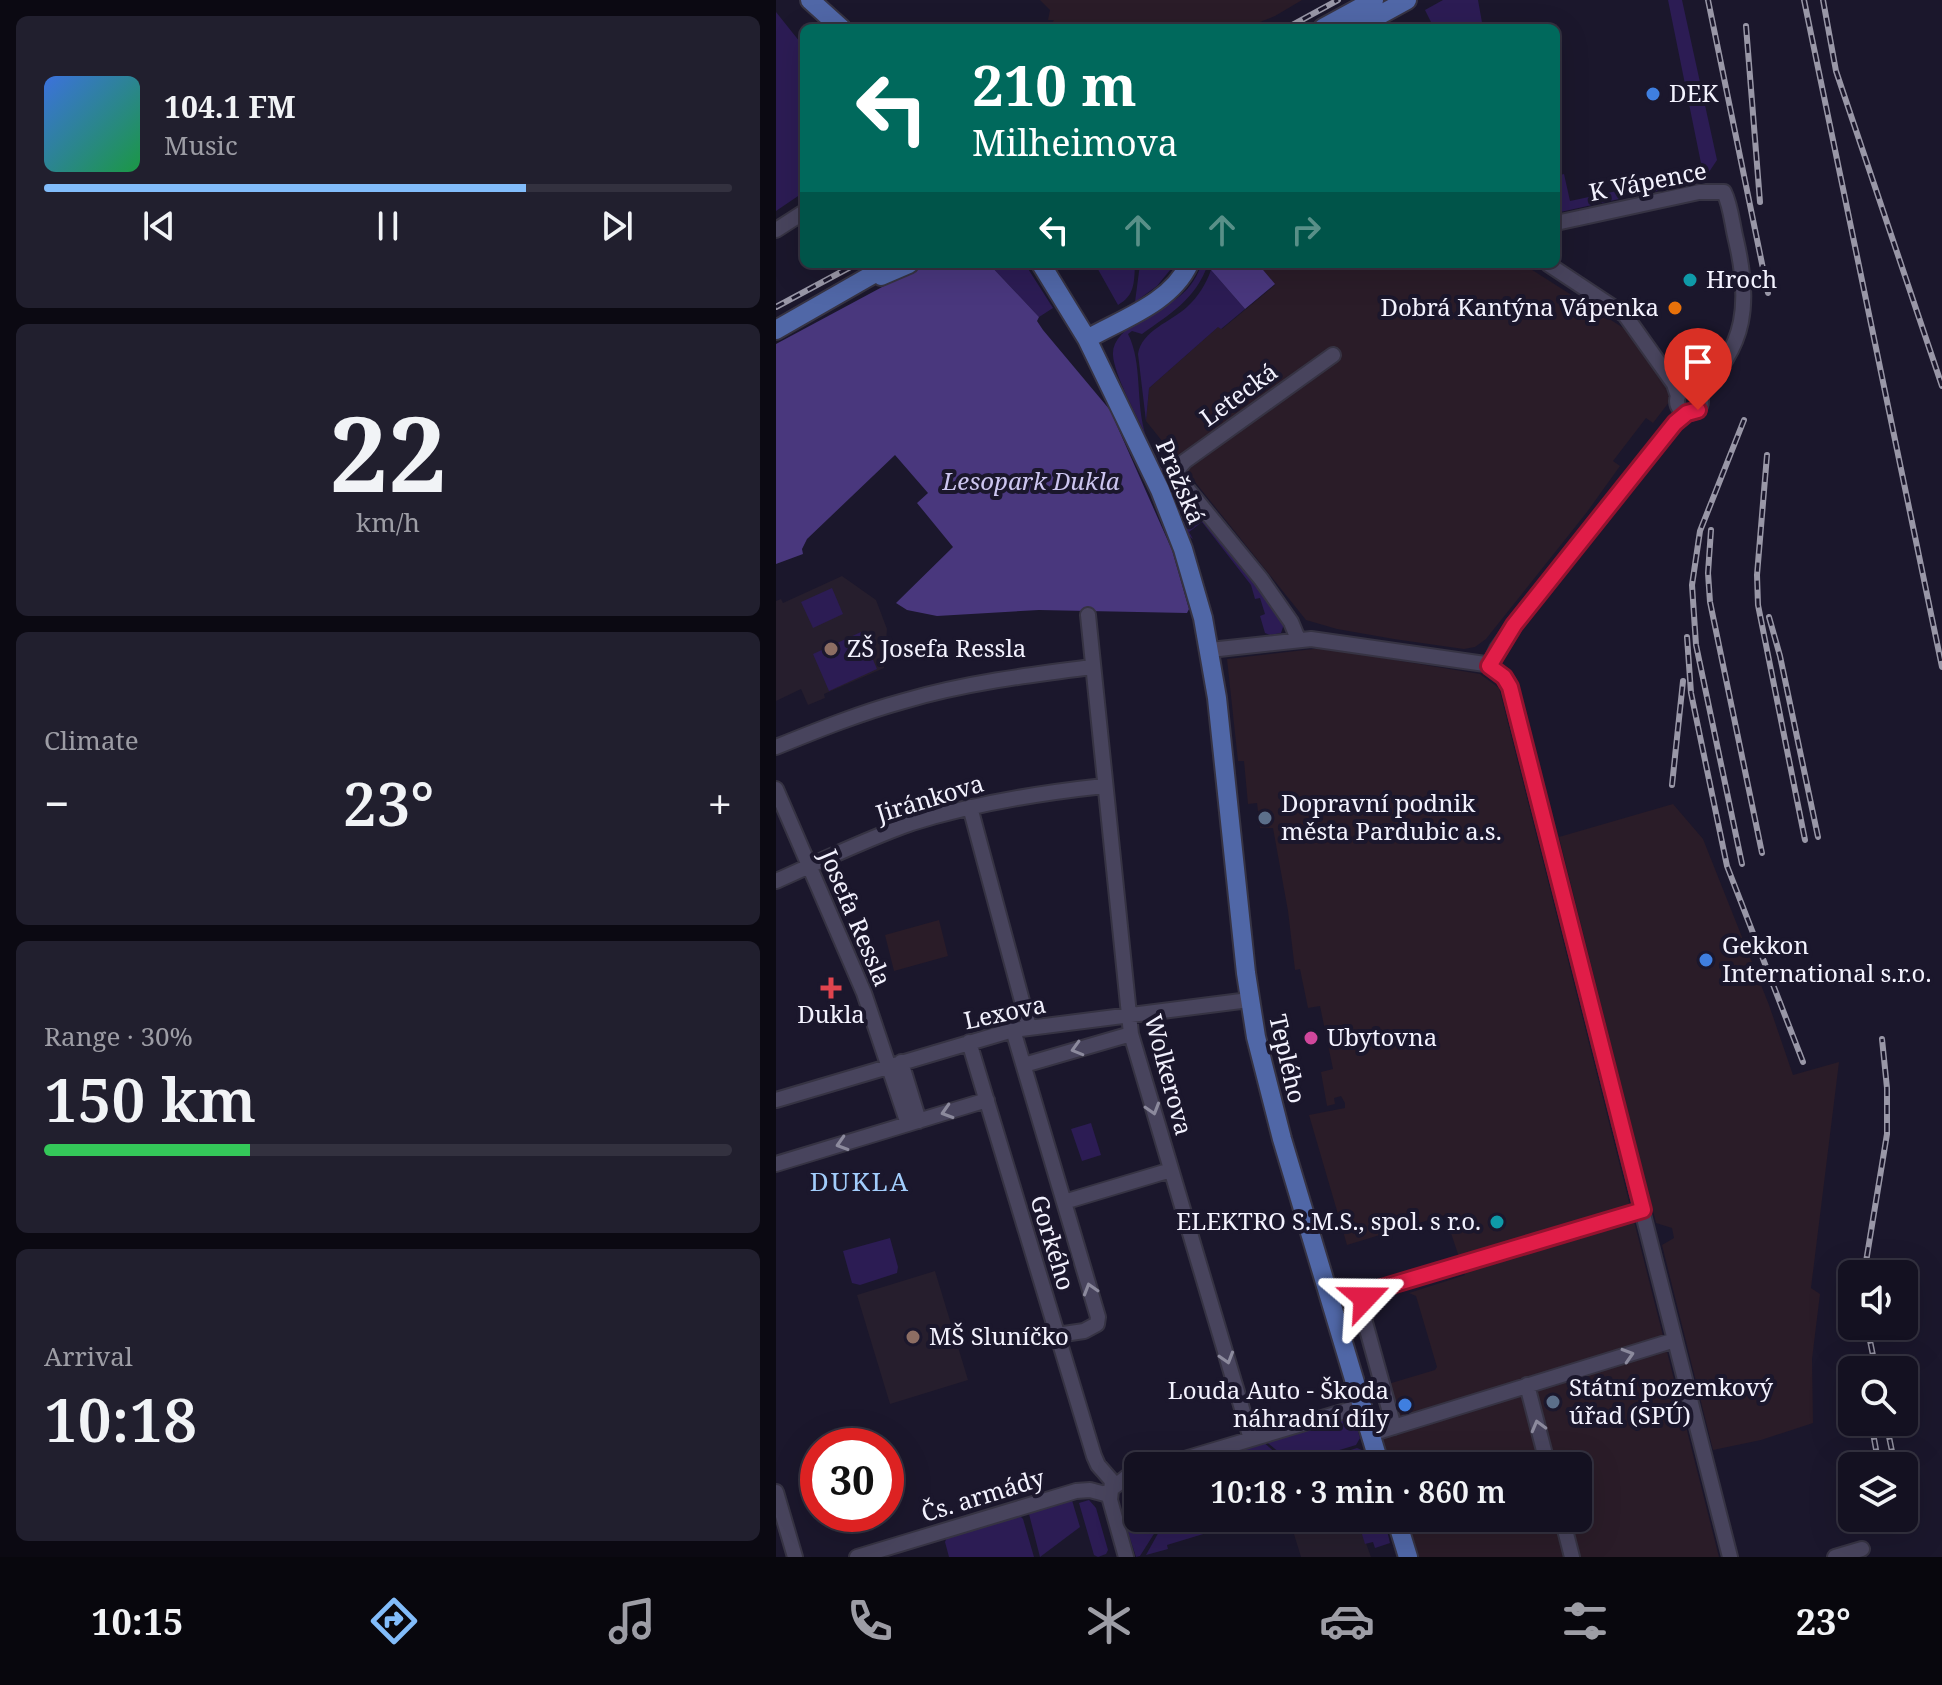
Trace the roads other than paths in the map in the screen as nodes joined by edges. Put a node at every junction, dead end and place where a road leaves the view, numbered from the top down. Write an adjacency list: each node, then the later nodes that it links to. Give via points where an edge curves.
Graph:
1 (810, 0): 4 (main road)
2 (1374, 0): 5 (main road)
3 (1407, 0): 6 (main road)
4 (837, 24)
5 (1330, 24)
6 (1363, 24)
7 (800, 215): 9 (street)
8 (1560, 222): 21 (street, K Vápence, via 1692,193 1724,192 1743,273 1743,320 1730,351 1707,383)
9 (776, 230)
10 (884, 268): 15 (main road)
11 (900, 268): 15 (main road)
12 (1043, 268): 18 (main road, Pražská)
13 (1187, 268): 16 (main road, via 1168,292)
14 (1554, 268): 21 (street, via 1620,311)
15 (831, 299): 17 (main road)
16 (1129, 316): 18 (main road); 20 (main road, via 1106,351)
17 (776, 330)
18 (1087, 339): 20 (main road, Pražská)
19 (1333, 355): 22 (street, Letecká, via 1185,461)
20 (1113, 391): 25 (main road, Pražská, via 1171,517)
21 (1682, 401): 26 (street, K Vápence)
22 (1176, 475): 24 (street, Pražská, via 1261,579)
23 (1088, 615): 27 (street, Wolkerova)
24 (1298, 639): 25 (street); 26 (street)
25 (1210, 650): 34 (main road, Teplého)
26 (1489, 666): 48 (street, via 1510,687)
27 (1092, 667): 28 (street, via 989,681 906,700); 29 (street, Wolkerova)
28 (776, 747)
29 (1104, 786): 31 (street, Jiránkova); 35 (street, Wolkerova)
30 (776, 789): 32 (street, Josefa Ressla)
31 (970, 807): 32 (street, Jiránkova, via 891,831); 36 (street)
32 (809, 866): 33 (street, Jiránkova); 40 (street, Josefa Ressla)
33 (776, 881)
34 (1249, 1000): 35 (street, Lexova); 50 (main road, Teplého, via 1268,1089)
35 (1128, 1016): 36 (street, Lexova); 38 (street, Wolkerova)
36 (1029, 1027): 37 (street, Lexova)
37 (1013, 1030): 39 (street, Lexova); 41 (street)
38 (1131, 1034): 41 (street, one-way to 41); 46 (street, Wolkerova, one-way to 46)
39 (969, 1042): 40 (street, Lexova); 43 (street, Gorkého)
40 (896, 1063): 42 (street, Lexova); 44 (street, Josefa Ressla)
41 (1024, 1065): 47 (street)
42 (776, 1100)
43 (987, 1100): 44 (street, one-way to 44); 51 (street, Gorkého)
44 (913, 1122): 45 (street, one-way to 45)
45 (776, 1164)
46 (1171, 1170): 47 (street); 57 (street, Wolkerova, one-way to 57)
47 (1064, 1202): 51 (street, one-way to 47, via 1090,1330 1098,1317)
48 (1643, 1210): 49 (street, via 1368,1292 1369,1310); 52 (street)
49 (1363, 1315): 50 (street); 55 (street)
50 (1337, 1323): 54 (main road, Teplého)
51 (1057, 1335): 62 (street, Gorkého)
52 (1675, 1340): 53 (street, one-way to 52); 72 (street)
53 (1527, 1385): 55 (street); 60 (street, one-way to 53)
54 (1362, 1406): 56 (main road, Teplého); 57 (street)
55 (1394, 1427): 56 (street)
56 (1371, 1434): 59 (main road, Teplého)
57 (1251, 1439): 58 (street)
58 (1208, 1452)
59 (1376, 1452)
60 (1544, 1452)
61 (1124, 1477): 62 (street, Čs. armády)
62 (1102, 1484): 68 (street, Čs. armády); 69 (street, Gorkého, via 1110,1527)
63 (776, 1492): 67 (street)
64 (1400, 1532): 70 (main road)
65 (1566, 1532): 71 (street)
66 (1862, 1549): 73 (street)
67 (795, 1557)
68 (857, 1557)
69 (1123, 1557)
70 (1408, 1557)
71 (1572, 1557)
72 (1730, 1557)
73 (1835, 1557)

